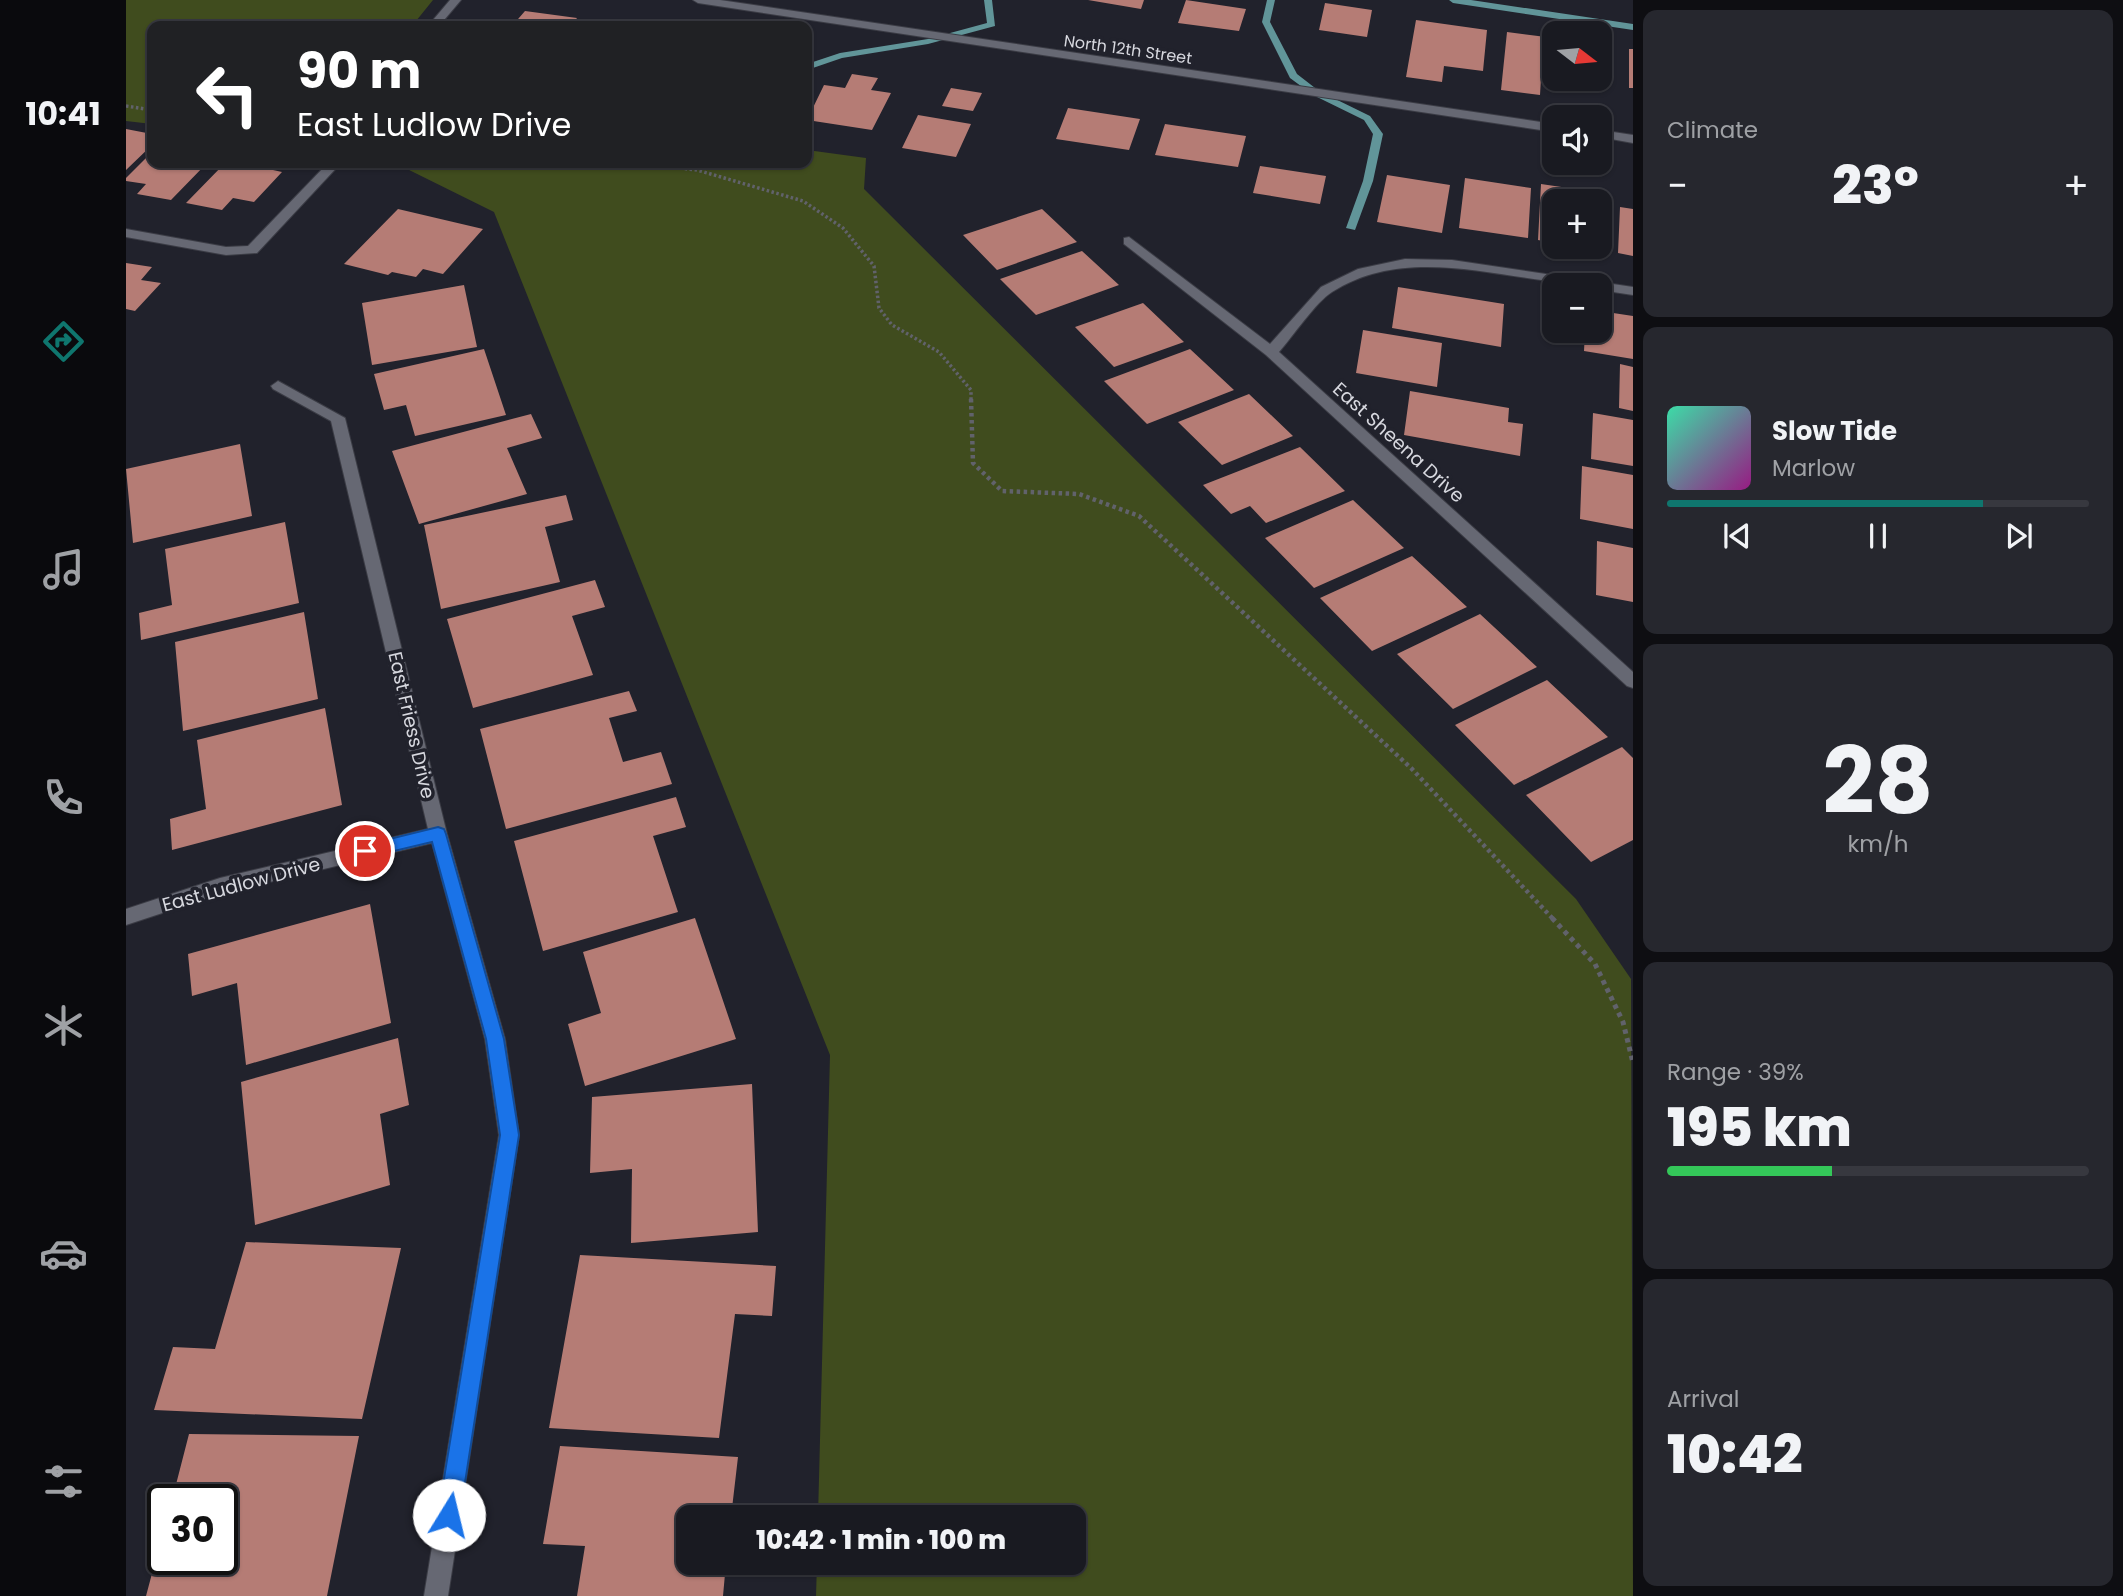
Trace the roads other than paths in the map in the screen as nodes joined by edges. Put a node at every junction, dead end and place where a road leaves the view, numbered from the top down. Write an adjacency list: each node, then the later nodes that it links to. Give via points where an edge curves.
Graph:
1 (456, 0): 3 (street)
2 (698, 0): 4 (street, North 12th Street)
3 (437, 21)
4 (1542, 126)
5 (1612, 136): 6 (street)
6 (1633, 139)
7 (330, 168): 8 (street, via 252,250 226,251)
8 (126, 233)
9 (1129, 241): 13 (street, East Sheena Drive)
10 (1542, 277): 13 (street, via 1405,262 1363,272 1326,290)
11 (1612, 288): 12 (street)
12 (1633, 291)
13 (1271, 352): 15 (street, East Sheena Drive)
14 (278, 386): 16 (street, East Friess Drive, via 338,418)
15 (1633, 682)
16 (438, 834): 17 (street, East Ludlow Drive, via 220,886); 18 (street, East Friess Drive, via 495,1039 509,1135)
17 (126, 916)
18 (436, 1596)

